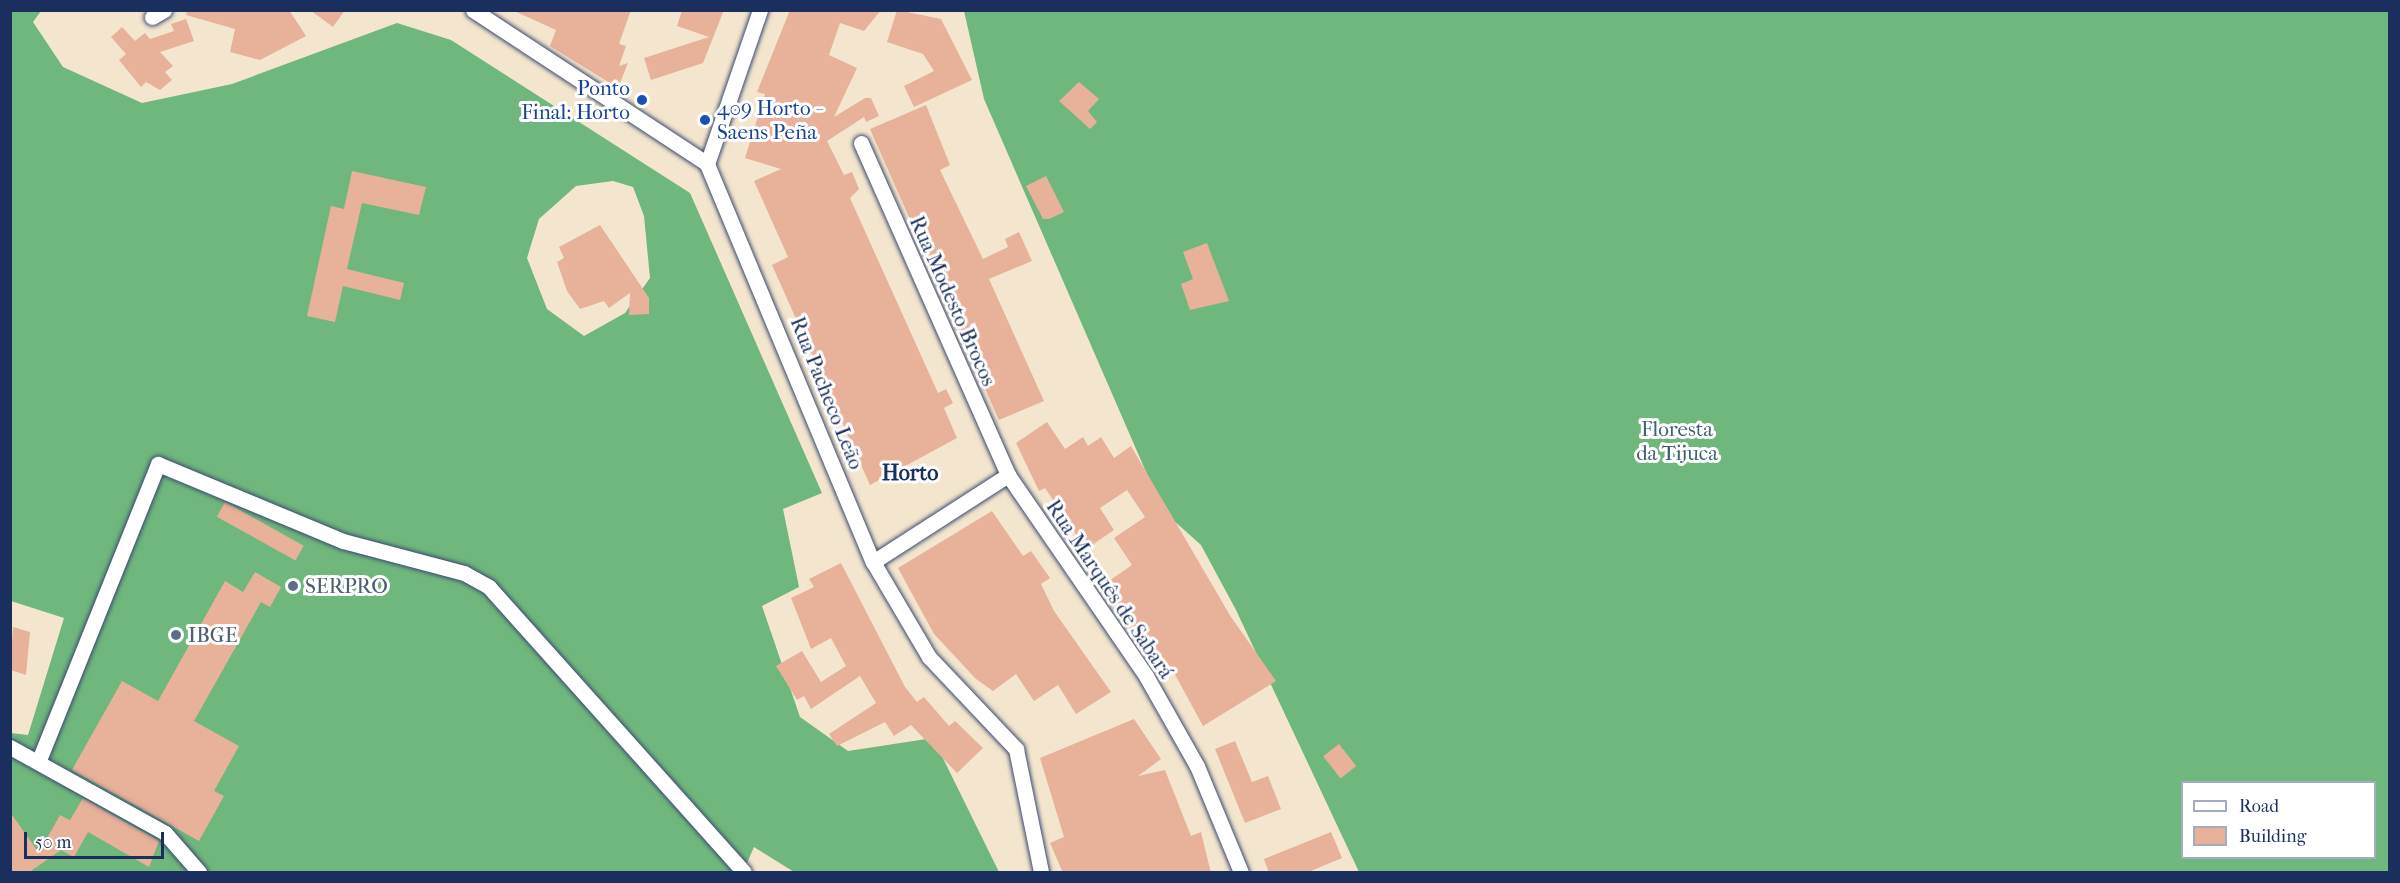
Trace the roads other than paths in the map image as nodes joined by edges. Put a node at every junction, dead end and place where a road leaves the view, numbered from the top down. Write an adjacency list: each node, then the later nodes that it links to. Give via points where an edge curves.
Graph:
1 (473, 10): 4 (street)
2 (760, 10): 4 (street)
3 (861, 143): 5 (street, Rua Modesto Brocos)
4 (707, 164): 6 (street, Rua Pacheco Leão)
5 (1008, 475): 6 (street); 12 (street, Rua Marquês de Sabará, via 1146,676 1197,766)
6 (873, 562): 11 (street, Rua Pacheco Leão, via 929,657 1016,749)
7 (10, 747): 8 (street)
8 (39, 760): 9 (street, via 165,833); 10 (street, via 158,465 343,541 464,573 489,587)
9 (199, 873)
10 (744, 873)
11 (1041, 873)
12 (1241, 873)

